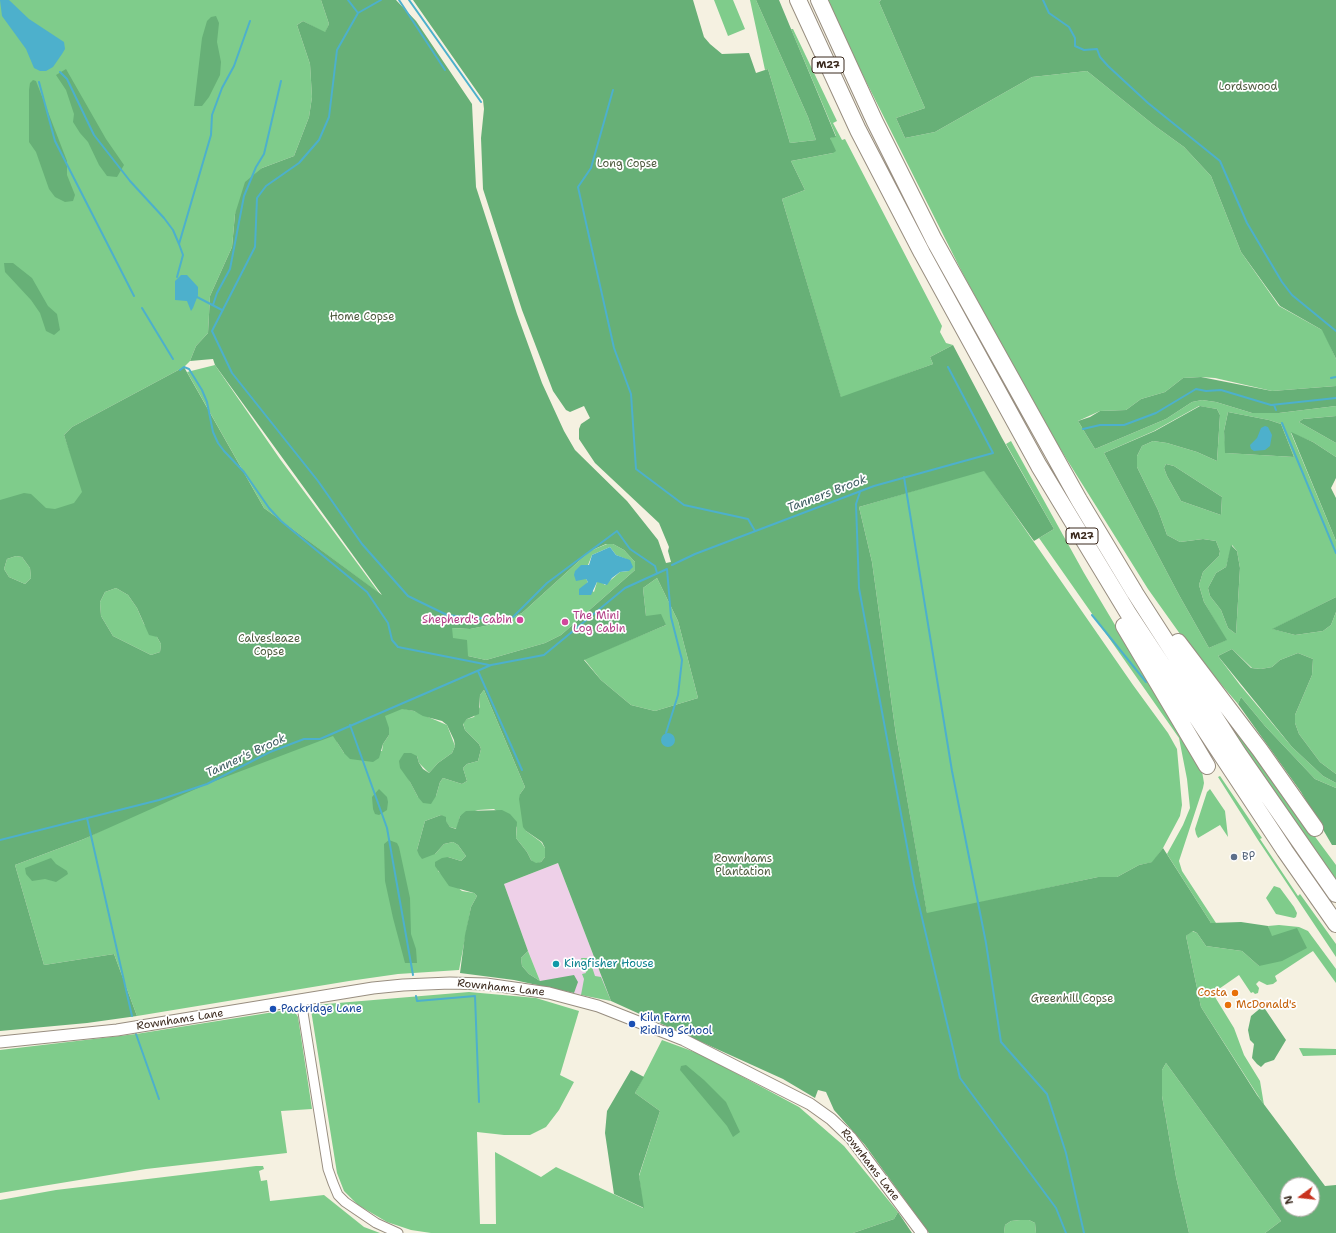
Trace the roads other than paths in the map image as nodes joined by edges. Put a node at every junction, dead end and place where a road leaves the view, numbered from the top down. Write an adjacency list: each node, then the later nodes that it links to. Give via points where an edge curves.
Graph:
1 (798, 0): 3 (highway, M27, via 862,137 922,253)
2 (819, 0): 4 (highway, M27, via 874,122 934,240 1079,500)
3 (1039, 466): 5 (highway, M27, via 1087,563); 8 (highway, M27, via 1137,627)
4 (1135, 593): 6 (highway, M27, via 1158,616 1260,750); 7 (highway, M27, via 1238,753)
5 (1207, 766)
6 (1315, 828)
7 (1336, 894)
8 (1336, 924)
9 (301, 1000): 10 (street, Rownhams Lane, via 116,1030); 11 (street, via 328,1169 333,1183 338,1195 345,1202 376,1223); 12 (street, Rownhams Lane, via 403,985 450,982 486,984 549,993 598,1006 642,1022 794,1094 826,1115 861,1150)
10 (0, 1042)
11 (398, 1233)
12 (922, 1233)

